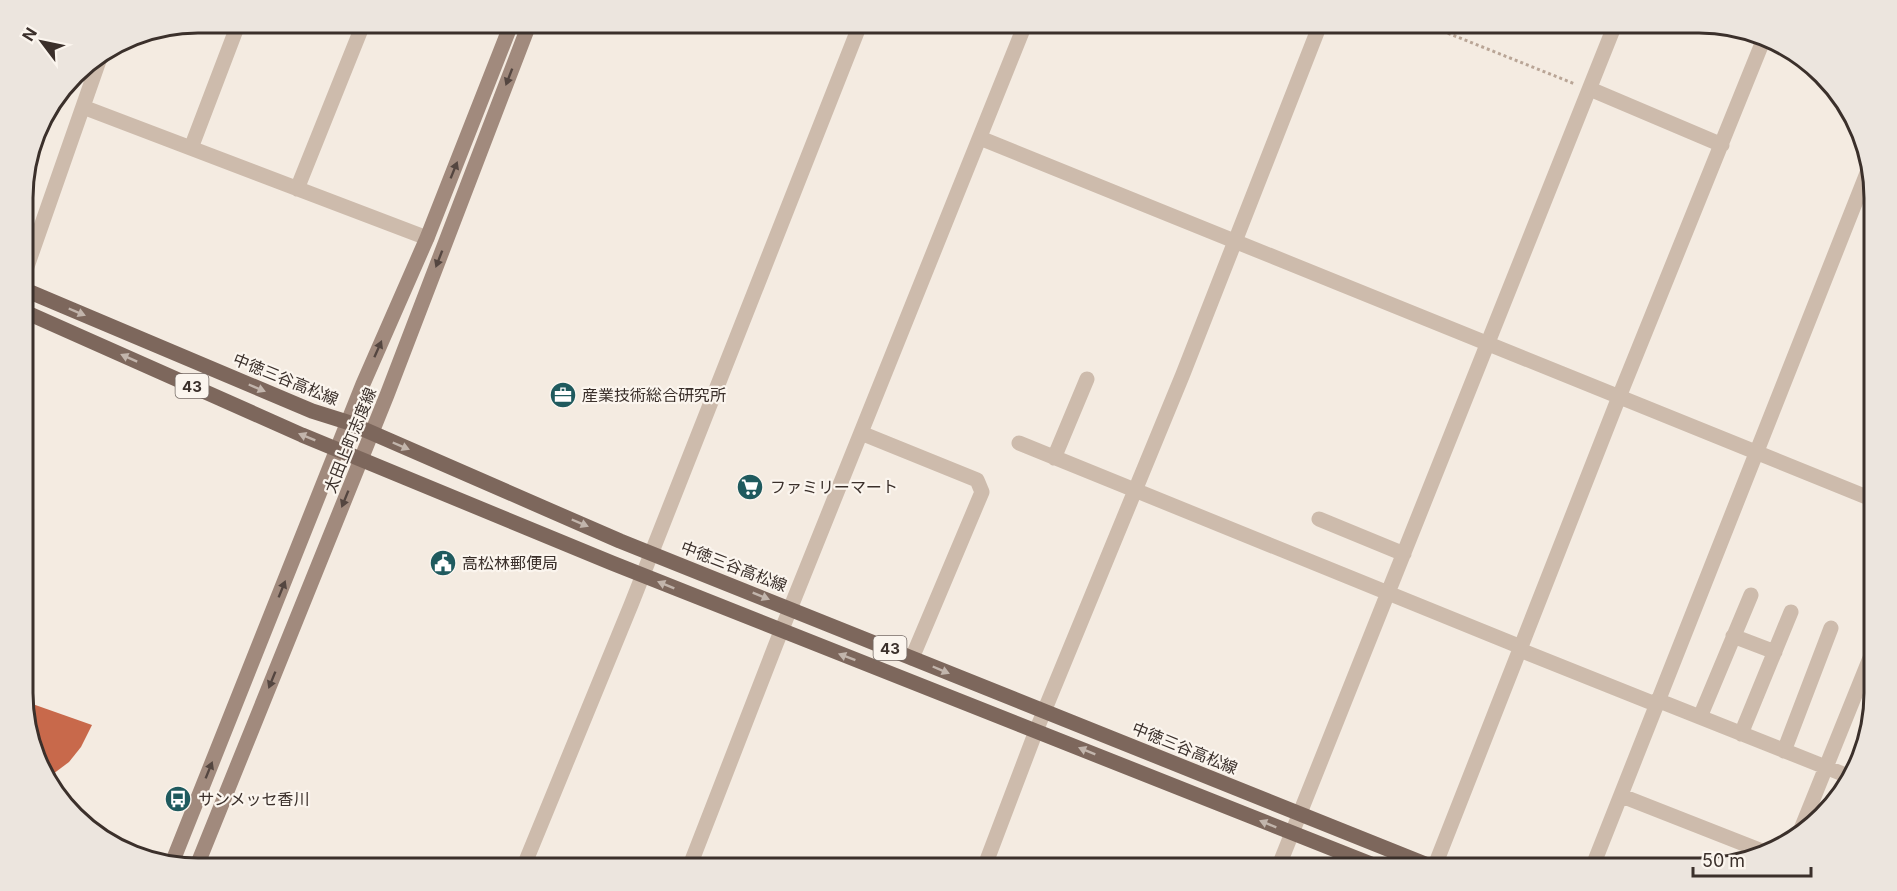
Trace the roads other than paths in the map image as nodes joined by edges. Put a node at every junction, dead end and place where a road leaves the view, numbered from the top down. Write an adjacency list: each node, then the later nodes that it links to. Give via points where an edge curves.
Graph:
1 (235, 33): 15 (street)
2 (360, 33): 17 (street)
3 (508, 33): 18 (main road, 太田上町志度線, one-way to 3)
4 (526, 33): 28 (main road, 太田上町志度線, one-way to 28)
5 (857, 33): 37 (street)
6 (1022, 33): 13 (street)
7 (1317, 33): 19 (street)
8 (1612, 33): 11 (street)
9 (1761, 46): 14 (street)
10 (96, 68): 12 (street)
11 (1590, 89): 14 (street); 23 (street)
12 (83, 106): 15 (street); 20 (street)
13 (980, 138): 19 (street); 27 (street)
14 (1722, 145): 25 (street)
15 (191, 148): 17 (street)
16 (1863, 183): 31 (street)
17 (297, 189): 18 (street)
18 (427, 238): 26 (main road, 太田上町志度線, one-way to 18)
19 (1234, 242): 23 (street); 34 (street)
20 (33, 249)
21 (33, 294): 26 (main road, 中徳三谷高松線 / 43, one-way to 26, via 312,411)
22 (33, 315): 30 (main road, 43, one-way to 22)
23 (1489, 344): 25 (street); 38 (street)
24 (1087, 378): 32 (street)
25 (1619, 397): 31 (street); 47 (street)
26 (347, 422): 28 (main road, 中徳三谷高松線 / 43); 30 (main road, 太田上町志度線)
27 (861, 433): 42 (street); 49 (street, via 977,480 982,492)
28 (371, 434): 33 (main road, 太田上町志度線); 37 (main road, 中徳三谷高松線 / 43, one-way to 37)
29 (1019, 443): 32 (street)
30 (337, 449): 33 (main road, 43); 64 (main road, 太田上町志度線, one-way to 30)
31 (1758, 452): 35 (street); 51 (street)
32 (1054, 458): 34 (street)
33 (361, 459): 39 (main road, 43); 65 (main road, 太田上町志度線, one-way to 65)
34 (1136, 492): 40 (street); 52 (street)
35 (1864, 496)
36 (1319, 519): 38 (street)
37 (651, 553): 39 (street); 42 (main road, 中徳三谷高松線 / 43, one-way to 42)
38 (1404, 554): 40 (street)
39 (642, 575): 45 (main road, 43, one-way to 39); 66 (street)
40 (1389, 593): 47 (street); 60 (street)
41 (1751, 595): 46 (street)
42 (791, 607): 45 (street); 49 (main road, 中徳三谷高松線 / 43)
43 (1791, 612): 48 (street)
44 (1832, 628): 56 (street)
45 (781, 631): 54 (main road, 43, one-way to 45); 67 (street)
46 (1733, 636): 48 (street); 53 (street)
47 (1520, 648): 51 (street); 72 (street)
48 (1774, 652): 55 (street)
49 (912, 658): 52 (main road, 中徳三谷高松線 / 43, one-way to 52)
50 (1864, 687): 57 (street)
51 (1656, 702): 53 (street); 59 (street)
52 (1045, 711): 54 (street); 60 (main road, 中徳三谷高松線 / 43)
53 (1700, 717): 55 (street)
54 (1036, 731): 62 (main road, 43, one-way to 54); 68 (street)
55 (1741, 734): 56 (street)
56 (1784, 751): 57 (street)
57 (1826, 768): 58 (street); 61 (street)
58 (1843, 774)
59 (1622, 796): 63 (street); 73 (street)
60 (1299, 814): 62 (street); 71 (main road, 中徳三谷高松線 / 43)
61 (1805, 819)
62 (1292, 833): 69 (street); 70 (main road, 43)
63 (1754, 848)
64 (175, 856)
65 (200, 858)
66 (527, 858)
67 (693, 858)
68 (988, 858)
69 (1282, 858)
70 (1356, 858)
71 (1409, 858)
72 (1438, 858)
73 (1596, 858)

